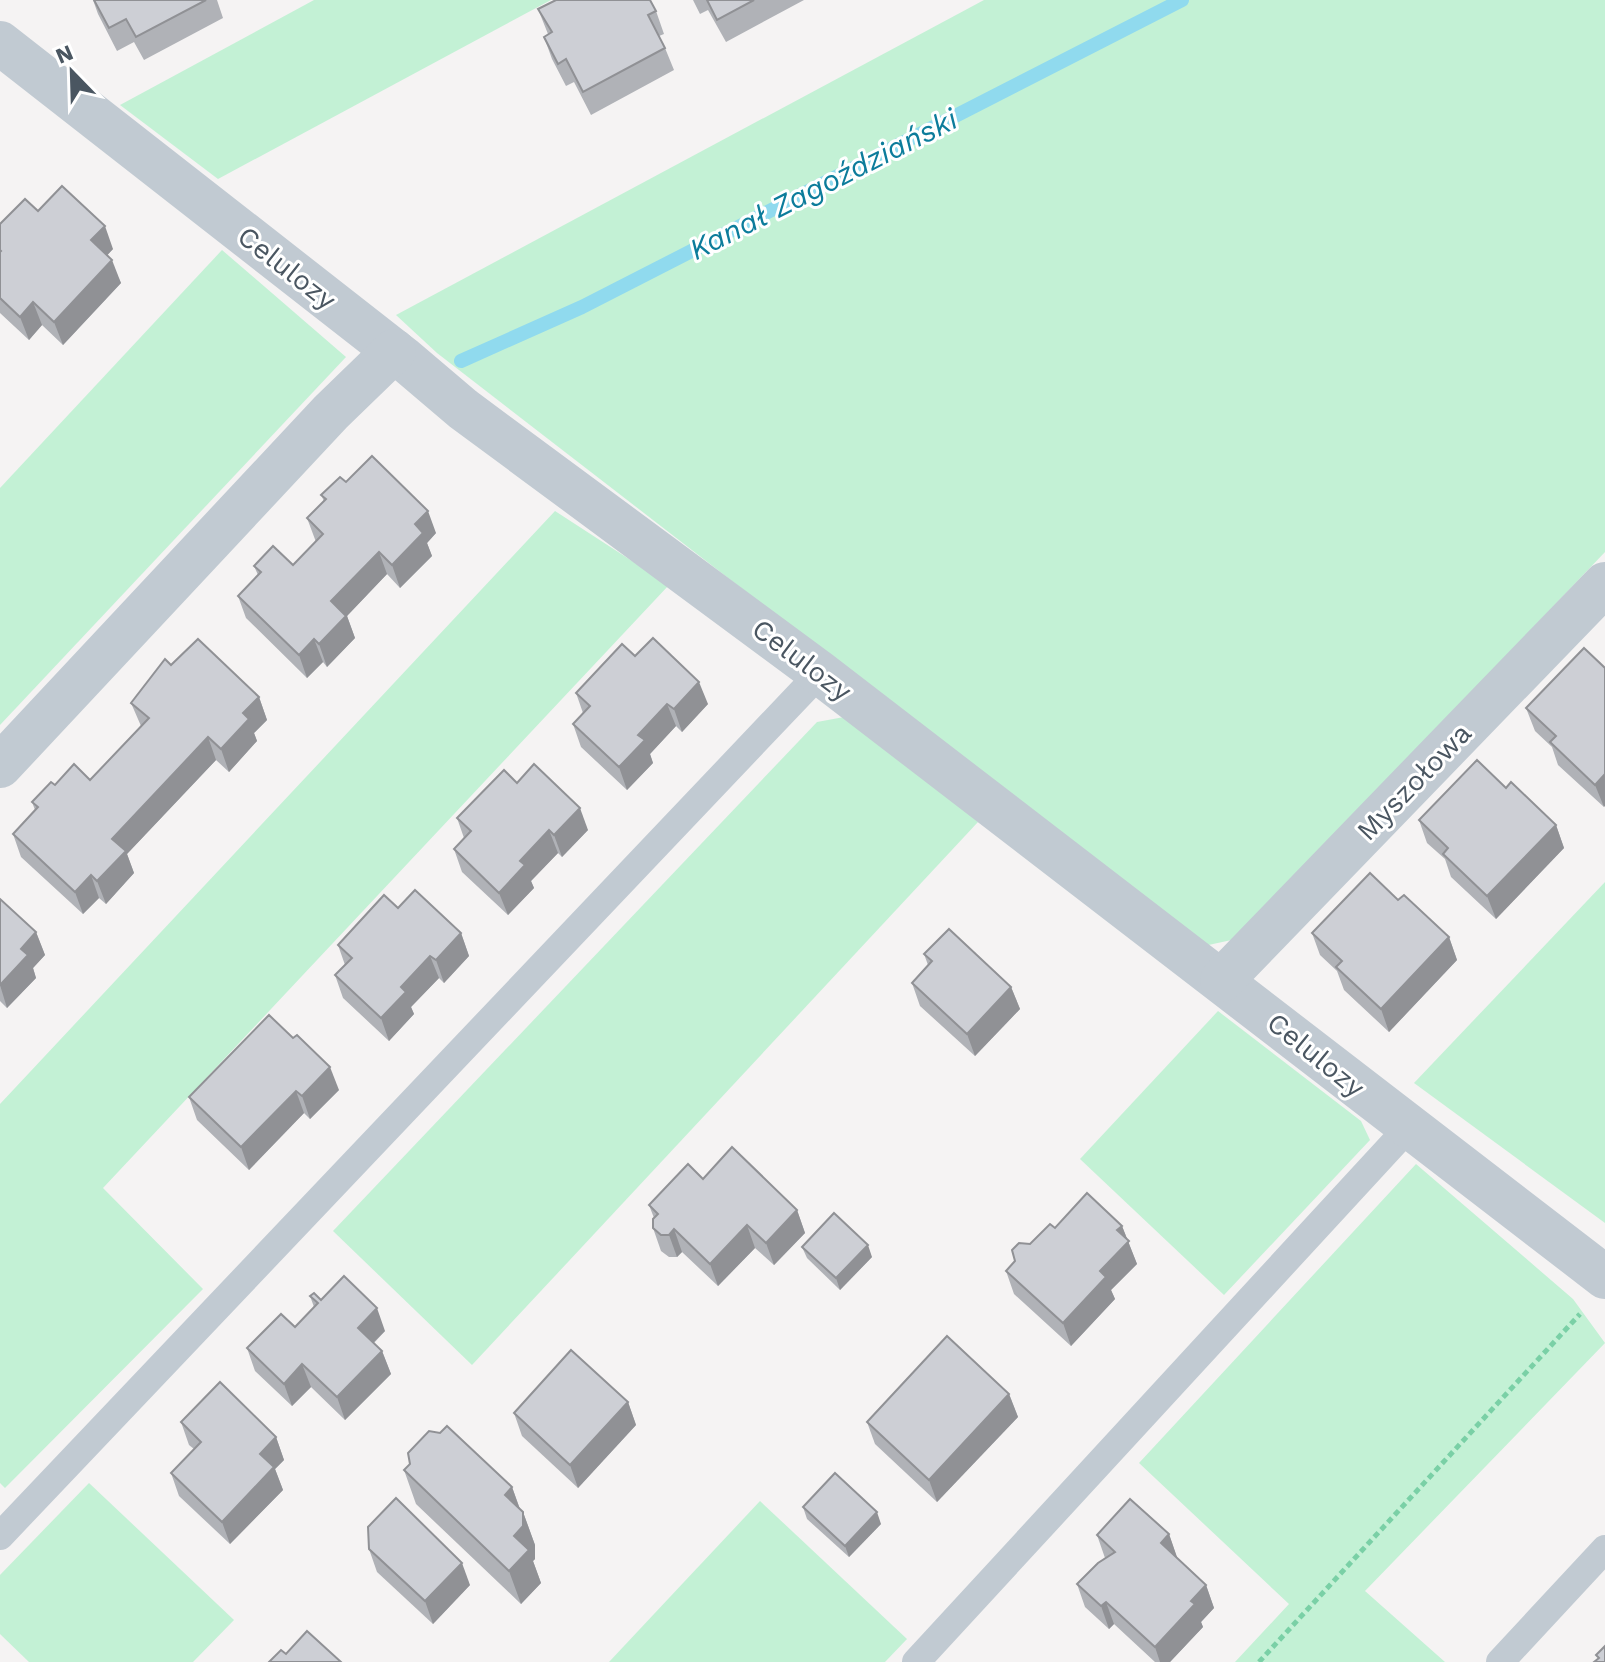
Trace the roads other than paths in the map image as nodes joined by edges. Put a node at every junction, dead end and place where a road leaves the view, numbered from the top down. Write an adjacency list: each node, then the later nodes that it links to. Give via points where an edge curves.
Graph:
1 (0, 43): 2 (street, Celulozy)
2 (408, 362): 4 (street, Celulozy, via 463,409); 5 (street, via 353,389)
3 (1605, 584): 6 (street, Myszołowa)
4 (820, 673): 6 (street, Celulozy); 9 (lane)
5 (0, 766)
6 (1222, 980): 7 (street, Celulozy)
7 (1408, 1128): 8 (street, Celulozy); 11 (lane)
8 (1594, 1294)
9 (0, 1536)
10 (1605, 1549): 12 (lane)
11 (916, 1662)
12 (1500, 1662)

